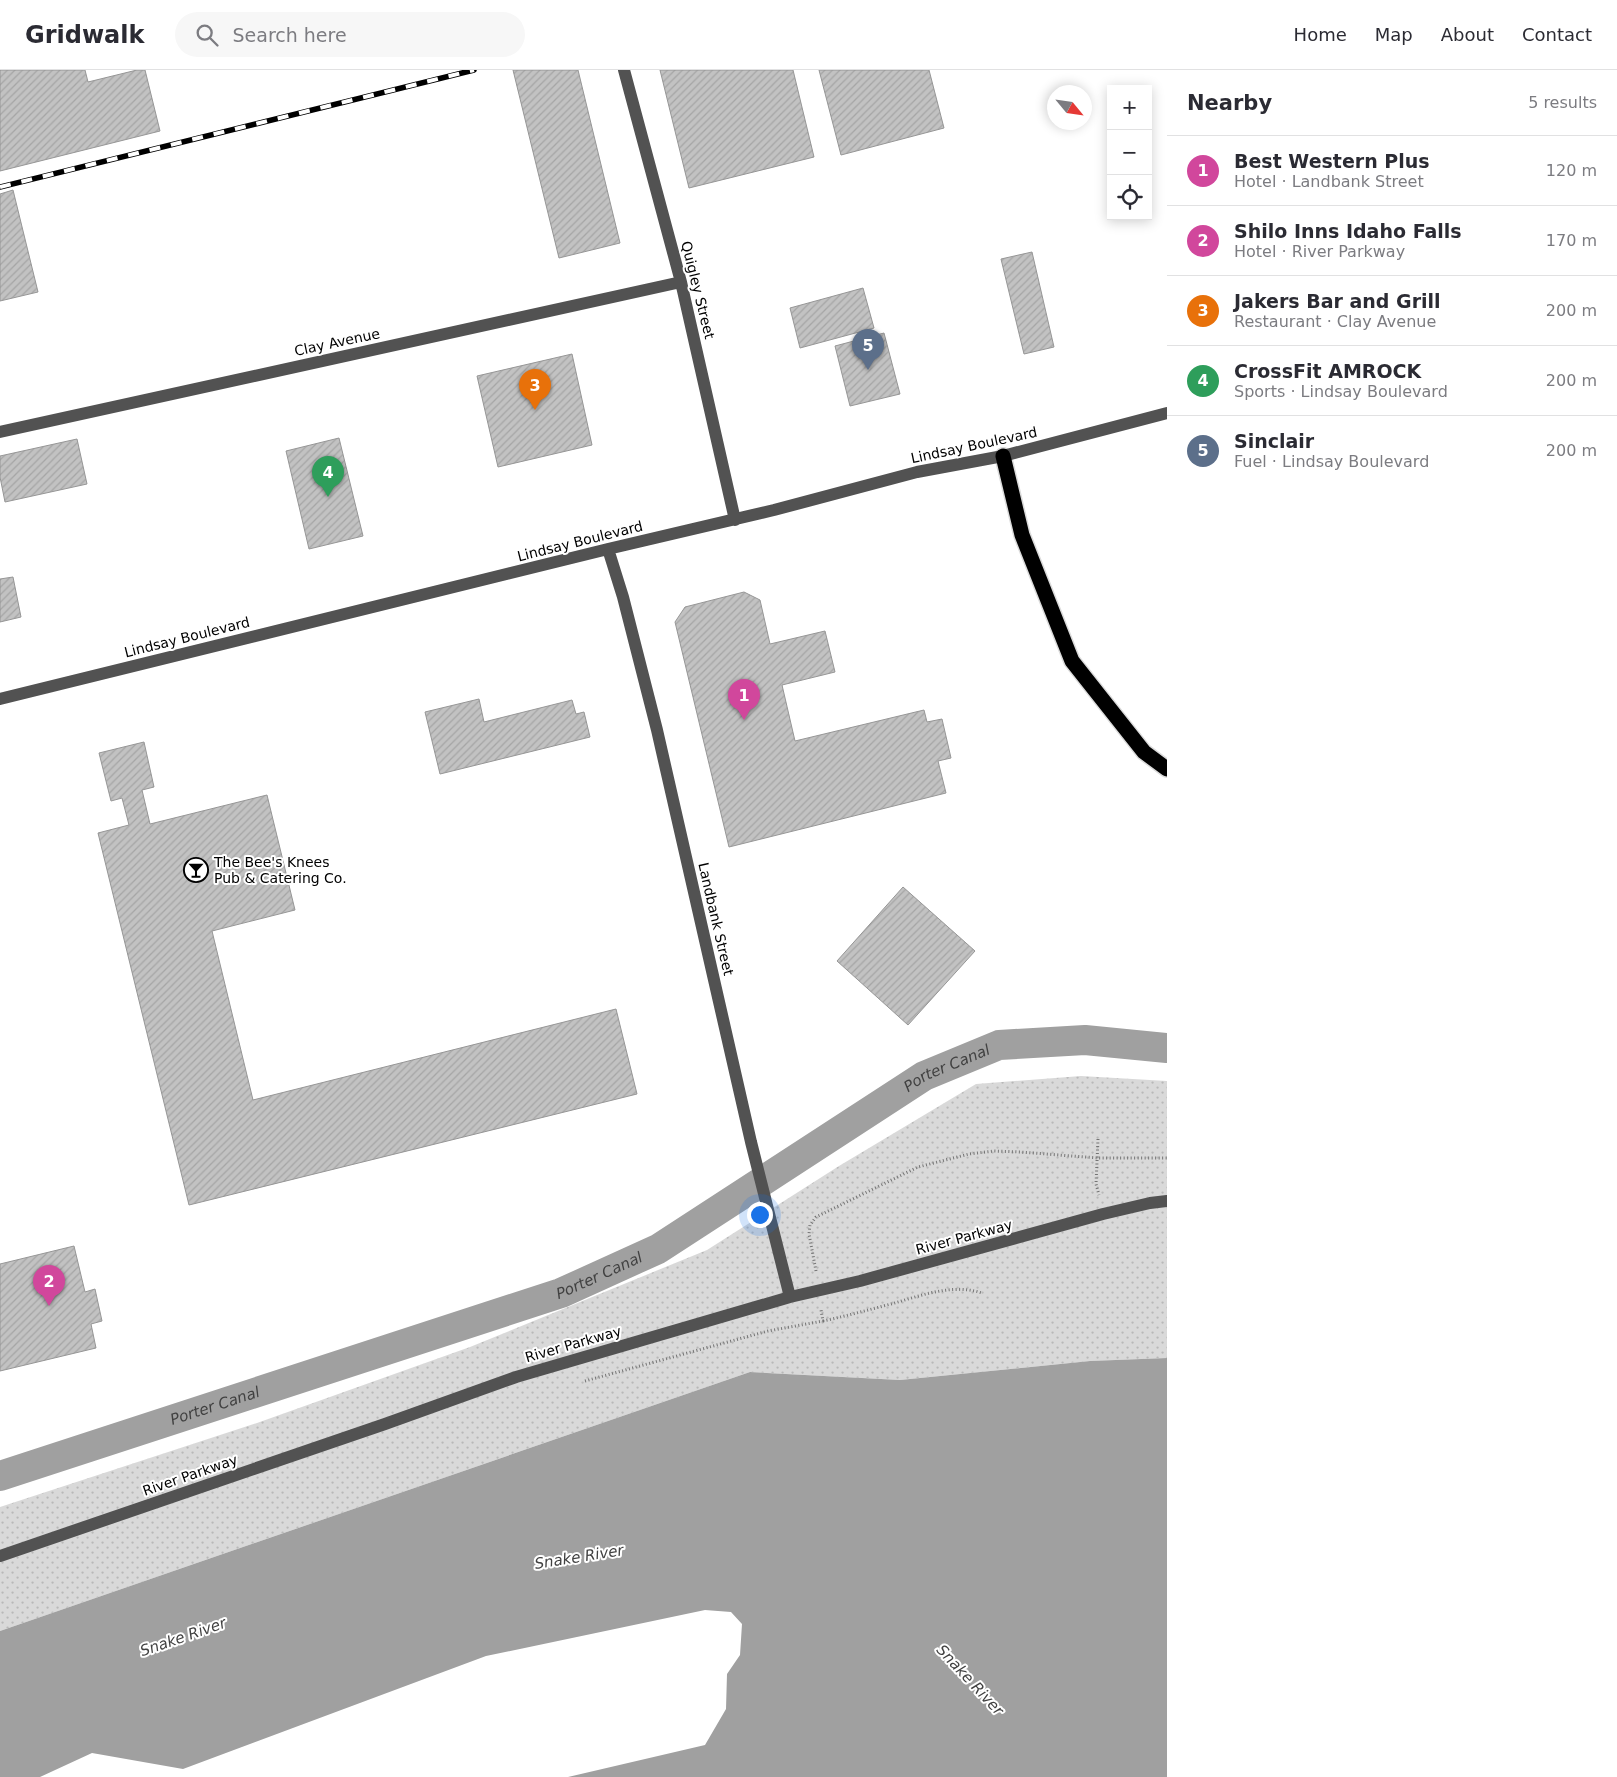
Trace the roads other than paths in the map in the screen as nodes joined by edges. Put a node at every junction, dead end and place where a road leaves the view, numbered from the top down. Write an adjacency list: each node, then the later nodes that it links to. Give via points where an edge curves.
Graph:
1 (624, 70): 2 (street, Quigley Street)
2 (681, 282): 4 (street, Clay Avenue); 6 (street, Quigley Street)
3 (1167, 413): 5 (street, Lindsay Boulevard)
4 (0, 432)
5 (1003, 456): 6 (street, Lindsay Boulevard, via 917,472); 9 (highway, via 1022,535 1072,661 1144,752)
6 (735, 520): 7 (street, Lindsay Boulevard)
7 (608, 549): 8 (street, Lindsay Boulevard); 11 (street, Landbank Street, via 659,737 751,1142)
8 (0, 699)
9 (1167, 770)
10 (1167, 1201): 11 (street, River Parkway, via 1103,1214 860,1281)
11 (790, 1296): 12 (street, River Parkway, via 516,1377)
12 (0, 1556)

